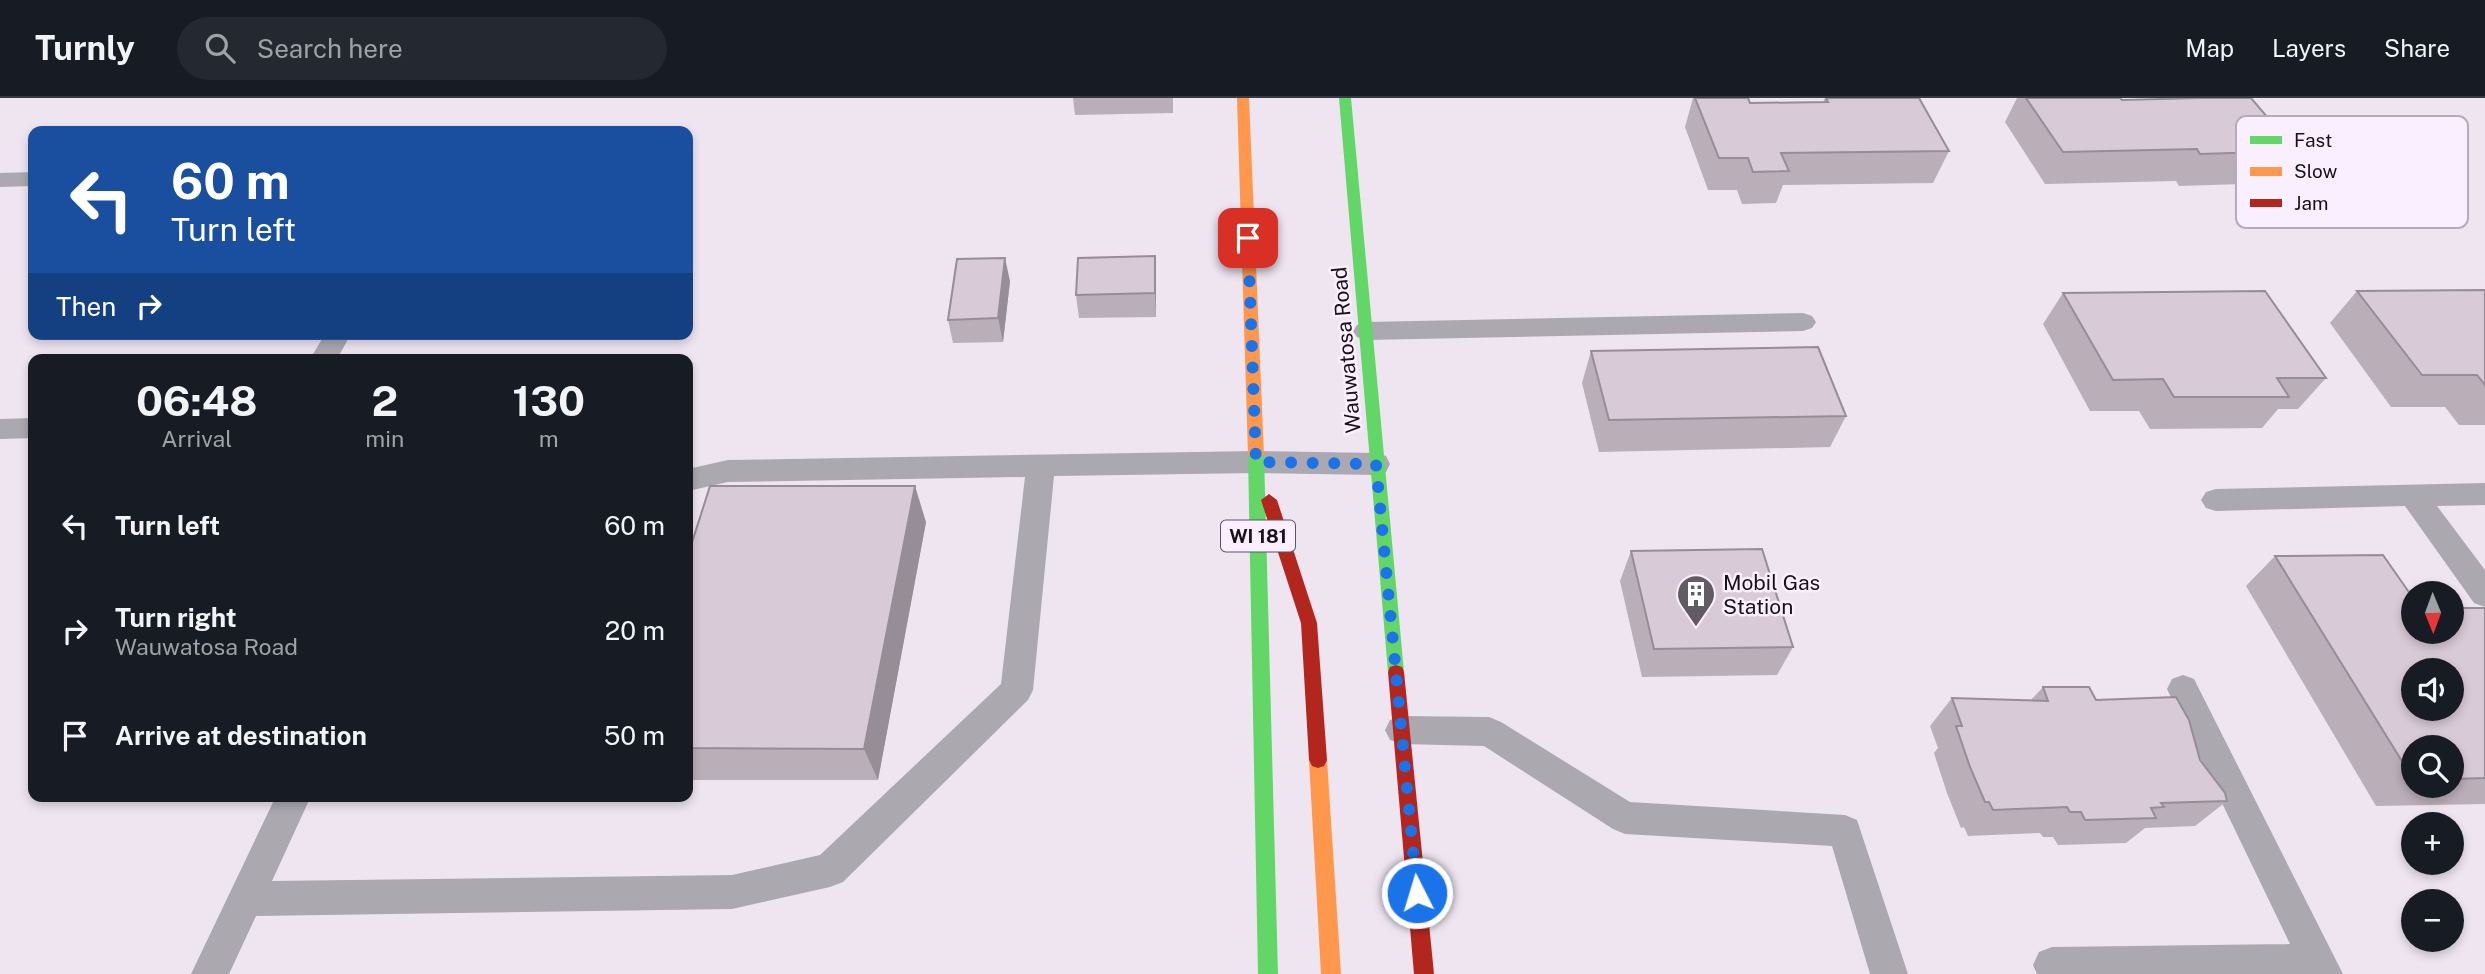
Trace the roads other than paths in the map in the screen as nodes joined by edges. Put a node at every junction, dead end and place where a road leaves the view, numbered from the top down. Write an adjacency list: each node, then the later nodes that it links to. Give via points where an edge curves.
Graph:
1 (1242, 98): 9 (main road, WI 181)
2 (1345, 98): 6 (main road, Wauwatosa Road)
3 (28, 179): 4 (lane)
4 (0, 180)
5 (1803, 322): 6 (lane)
6 (1366, 331): 10 (main road, Wauwatosa Road)
7 (28, 428): 8 (lane)
8 (0, 429)
9 (1256, 462): 10 (lane); 11 (lane); 21 (main road, WI 181); 27 (main road, via 1309,623)
10 (1376, 464): 18 (main road, Wauwatosa Road)
11 (1041, 466): 12 (lane, via 727,471); 20 (lane, via 1017,690 830,870 732,892)
12 (693, 479)
13 (2485, 494): 14 (lane)
14 (2413, 495): 15 (lane); 16 (lane)
15 (2216, 500)
16 (2485, 594)
17 (2183, 689): 24 (lane)
18 (1402, 730): 28 (main road, Wauwatosa Road); 29 (lane, via 1489,732 1625,818 1845,831)
19 (292, 802): 20 (lane)
20 (246, 899): 25 (lane)
21 (1267, 916): 22 (main road); 26 (main road, WI 181)
22 (1250, 951)
23 (2052, 965): 24 (lane)
24 (2321, 968)
25 (210, 974)
26 (1268, 974)
27 (1331, 974)
28 (1424, 974)
29 (1889, 974)

